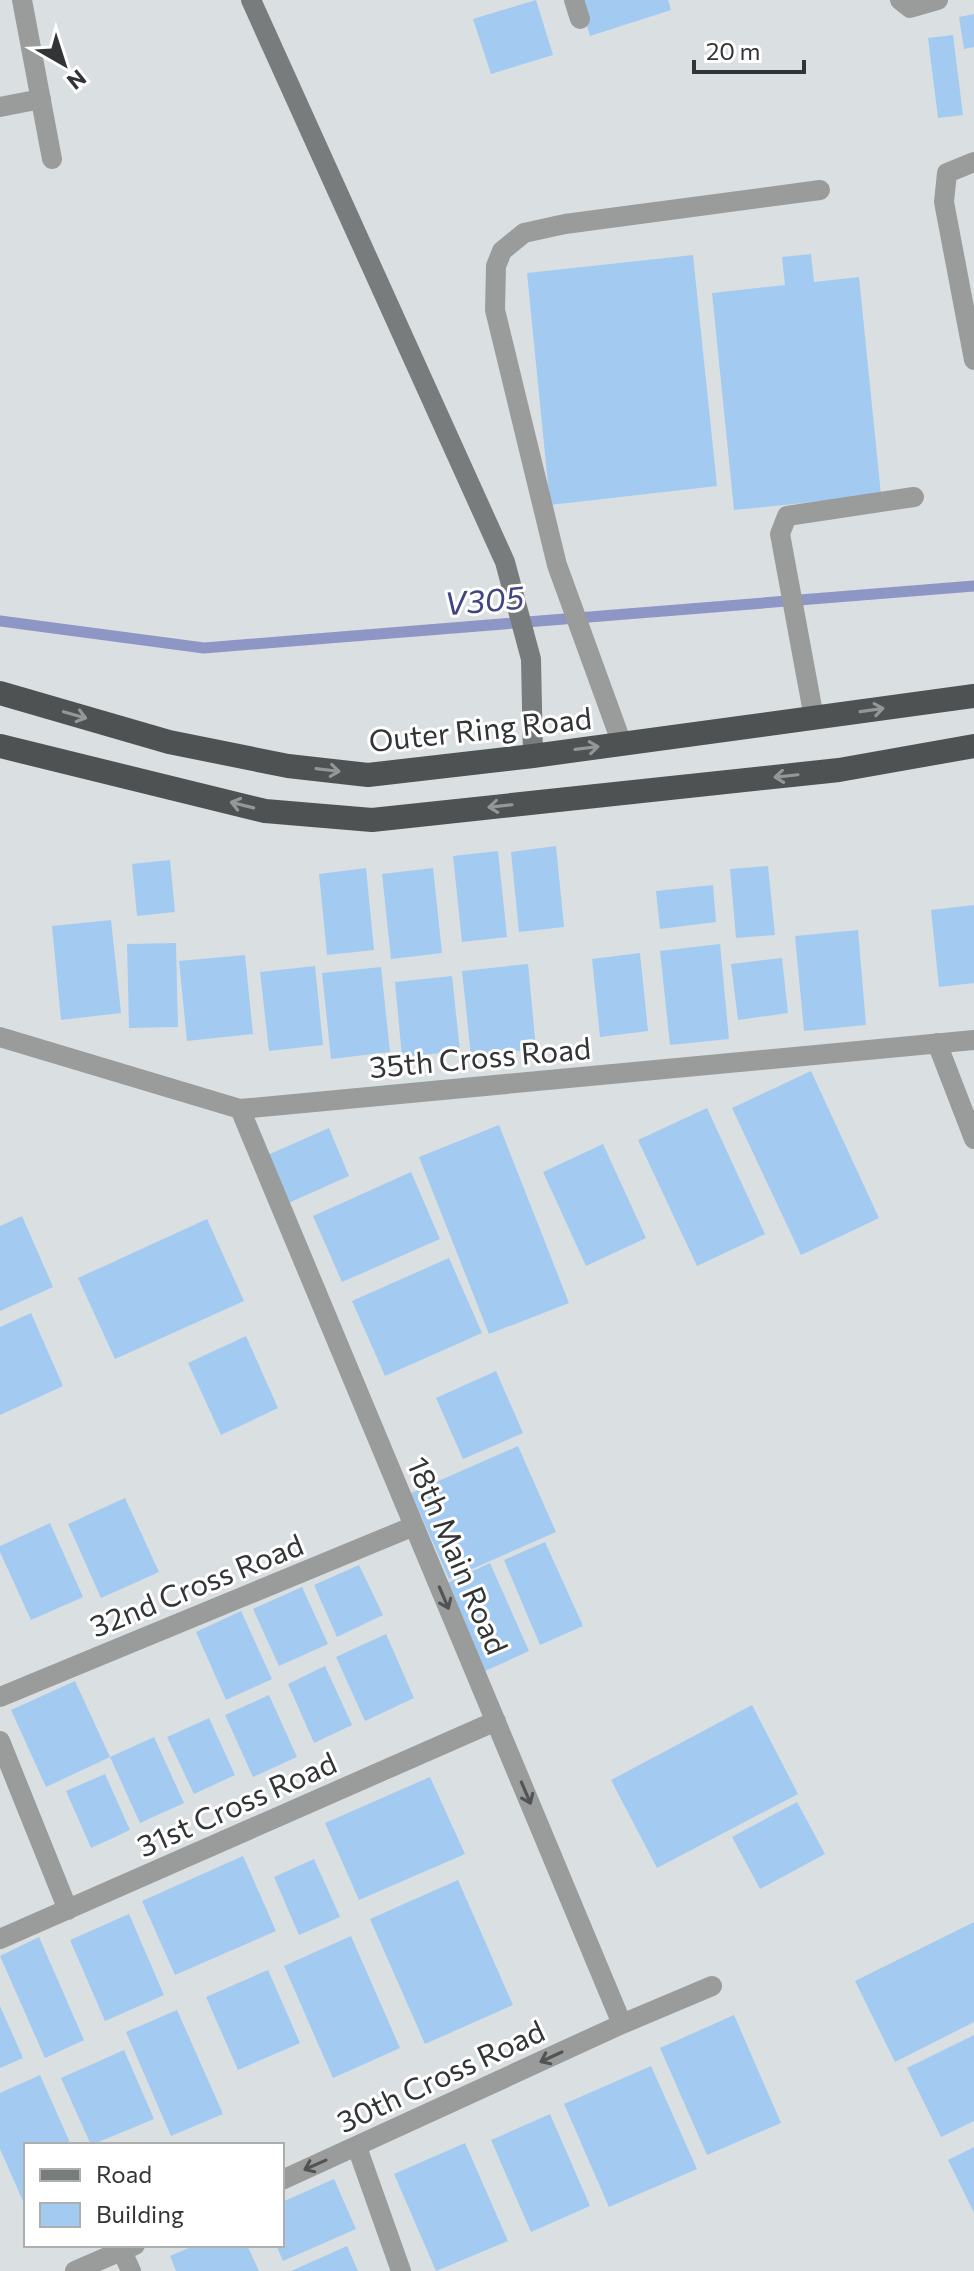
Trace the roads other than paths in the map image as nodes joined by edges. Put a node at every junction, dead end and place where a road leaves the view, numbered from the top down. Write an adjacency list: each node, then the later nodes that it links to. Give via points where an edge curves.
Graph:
1 (22, 0): 5 (street)
2 (251, 0): 18 (street, via 505,562 531,659)
3 (900, 0): 4 (street, via 910,8)
4 (938, 0)
5 (41, 99): 6 (street); 7 (street)
6 (0, 107)
7 (52, 159)
8 (974, 162): 10 (street, via 947,173 944,202)
9 (820, 190): 15 (street, via 524,233 502,251 496,266 495,310 557,565)
10 (974, 360)
11 (914, 497): 14 (street, via 787,516 780,534)
12 (0, 693): 18 (highway, Outer Ring Road, one-way to 18, via 169,742 288,766 368,775)
13 (974, 696): 14 (highway, Outer Ring Road, one-way to 13)
14 (814, 718): 15 (highway, Outer Ring Road)
15 (622, 744): 18 (highway, Outer Ring Road, one-way to 15)
16 (0, 746): 17 (highway, one-way to 16, via 839,770 372,820 265,811)
17 (974, 746)
18 (533, 756)
19 (0, 1037): 22 (street, 35th Cross Road)
20 (974, 1040): 21 (street, 35th Cross Road)
21 (937, 1043): 22 (street, 35th Cross Road); 23 (street)
22 (240, 1109): 24 (street, 18th Main Road)
23 (974, 1139)
24 (414, 1526): 25 (street, 32nd Cross Road); 26 (street, 18th Main Road, one-way to 26)
25 (0, 1697)
26 (496, 1721): 28 (street, 31st Cross Road); 31 (street, 18th Main Road, one-way to 31)
27 (0, 1741): 28 (street)
28 (68, 1910): 29 (street, 31st Cross Road)
29 (0, 1939)
30 (712, 1986): 31 (street, 30th Cross Road)
31 (622, 2024): 32 (street, 30th Cross Road, one-way to 32)
32 (357, 2147): 33 (street, 30th Cross Road, one-way to 33); 37 (street)
33 (284, 2179)
34 (128, 2248): 35 (street); 36 (street)
35 (75, 2271)
36 (131, 2271)
37 (401, 2271)

